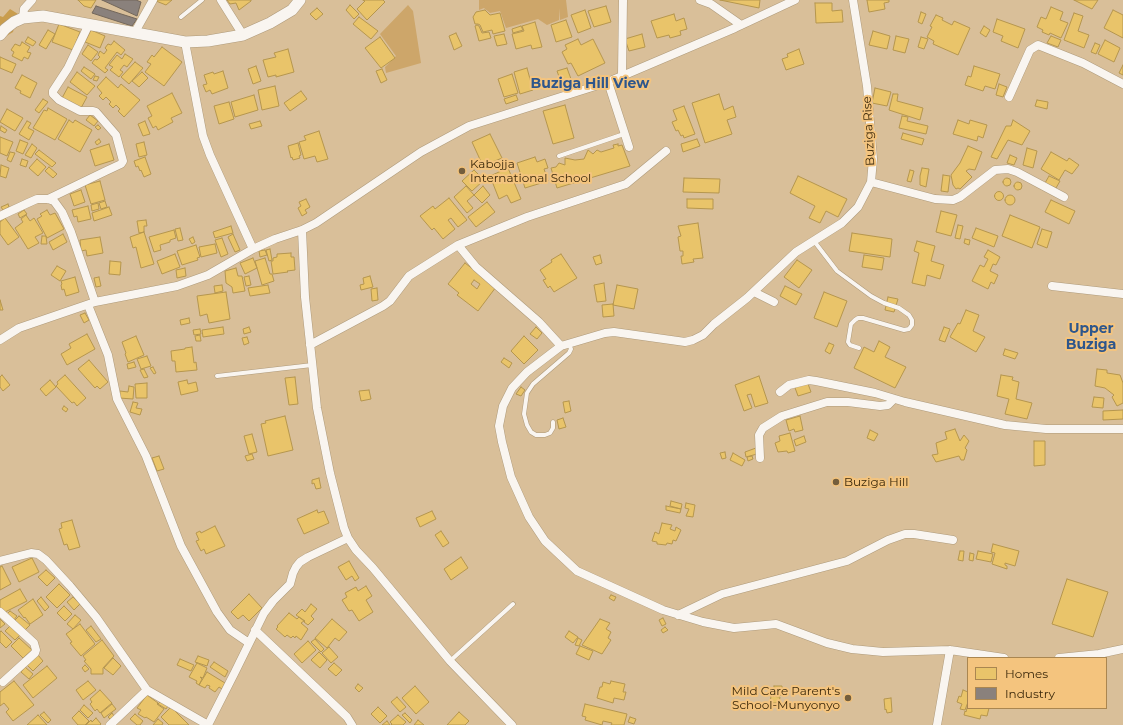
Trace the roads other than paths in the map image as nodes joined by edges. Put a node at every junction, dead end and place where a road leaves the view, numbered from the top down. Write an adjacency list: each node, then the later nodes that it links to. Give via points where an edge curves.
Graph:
1 (32, 0): 11 (street, via 24,9)
2 (152, 0): 14 (street)
3 (202, 0): 10 (lane)
4 (221, 0): 16 (street)
5 (300, 0): 16 (street, via 292,10)
6 (623, 0): 18 (street)
7 (700, 0): 13 (street, via 712,4)
8 (795, 0): 13 (street)
9 (853, 0): 26 (street, Buziga Rise, via 867,86 873,159)
10 (181, 17)
11 (23, 18): 12 (street, via 43,16); 15 (street)
12 (89, 24): 14 (street); 28 (street, via 53,94 80,111 96,112 116,135 123,161)
13 (741, 24): 18 (street)
14 (135, 32): 17 (street)
15 (1, 33)
16 (243, 35): 17 (street)
17 (185, 42): 33 (street, via 203,136)
18 (622, 75): 19 (street)
19 (608, 82): 22 (street); 30 (street, via 469,126 422,152)
20 (1123, 84): 21 (street, via 1083,63 1038,45 1030,50)
21 (1009, 97)
22 (624, 134): 23 (street); 25 (lane)
23 (628, 147)
24 (666, 151): 32 (street, via 626,184 527,217)
25 (559, 156)
26 (870, 182): 27 (street, via 935,199 953,200 995,170 1008,169); 31 (street, Buziga Rise, via 858,207 842,223)
27 (1064, 197)
28 (48, 199): 29 (street, via 38,199); 38 (street, via 54,201 62,212 71,232)
29 (0, 216)
30 (302, 230): 33 (street); 40 (street)
31 (814, 241): 35 (street, Buziga Rise, via 796,252); 42 (lane, via 837,271 871,296 899,308 912,320 909,329 904,330 858,318 852,324 848,342)
32 (458, 245): 40 (street, via 409,276 390,301 383,306); 41 (street, via 476,267)
33 (253, 249): 38 (street, via 208,275 182,285)
34 (1052, 286): 36 (street)
35 (754, 292): 37 (street); 41 (street, Buziga Rise, via 703,335 693,340 685,342 614,332)
36 (1123, 294)
37 (774, 302)
38 (91, 304): 39 (street, via 19,328); 57 (street, via 108,355 117,399 146,456 181,546 217,612 230,630)
39 (0, 340)
40 (310, 345): 43 (street)
41 (565, 345): 47 (lane, via 571,349 569,353 533,384 527,393 524,414 530,432 536,436 550,433); 55 (street, via 527,372 512,388 503,406 499,426 511,477 529,517 545,541 577,571)
42 (859, 348)
43 (312, 365): 44 (lane); 50 (street, via 317,408 330,473)
44 (217, 376)
45 (780, 392): 46 (street, via 789,385 809,380)
46 (894, 399): 48 (street, via 1005,425 1046,430); 49 (street, via 888,405 880,406 827,402 782,416 763,428 759,435)
47 (553, 422)
48 (1123, 429)
49 (760, 458)
50 (348, 538): 56 (street, via 300,562 290,584 273,601); 62 (street)
51 (953, 540): 55 (street, via 905,534 847,561 722,594)
52 (0, 561): 64 (street, via 31,553 38,554 46,560 96,617)
53 (513, 604): 62 (lane)
54 (0, 612): 63 (street, via 34,643 36,650)
55 (678, 615): 59 (street, via 734,628 776,624 827,643 852,649 882,652)
56 (255, 630): 57 (street); 66 (street, via 347,717)
57 (249, 643): 64 (street, via 208,725)
58 (1123, 649): 61 (street)
59 (950, 650): 60 (street); 68 (street)
60 (997, 657)
61 (1069, 657)
62 (450, 661): 67 (street)
63 (3, 682)
64 (147, 690): 65 (street)
65 (110, 725)
66 (352, 725)
67 (512, 725)
68 (937, 725)

